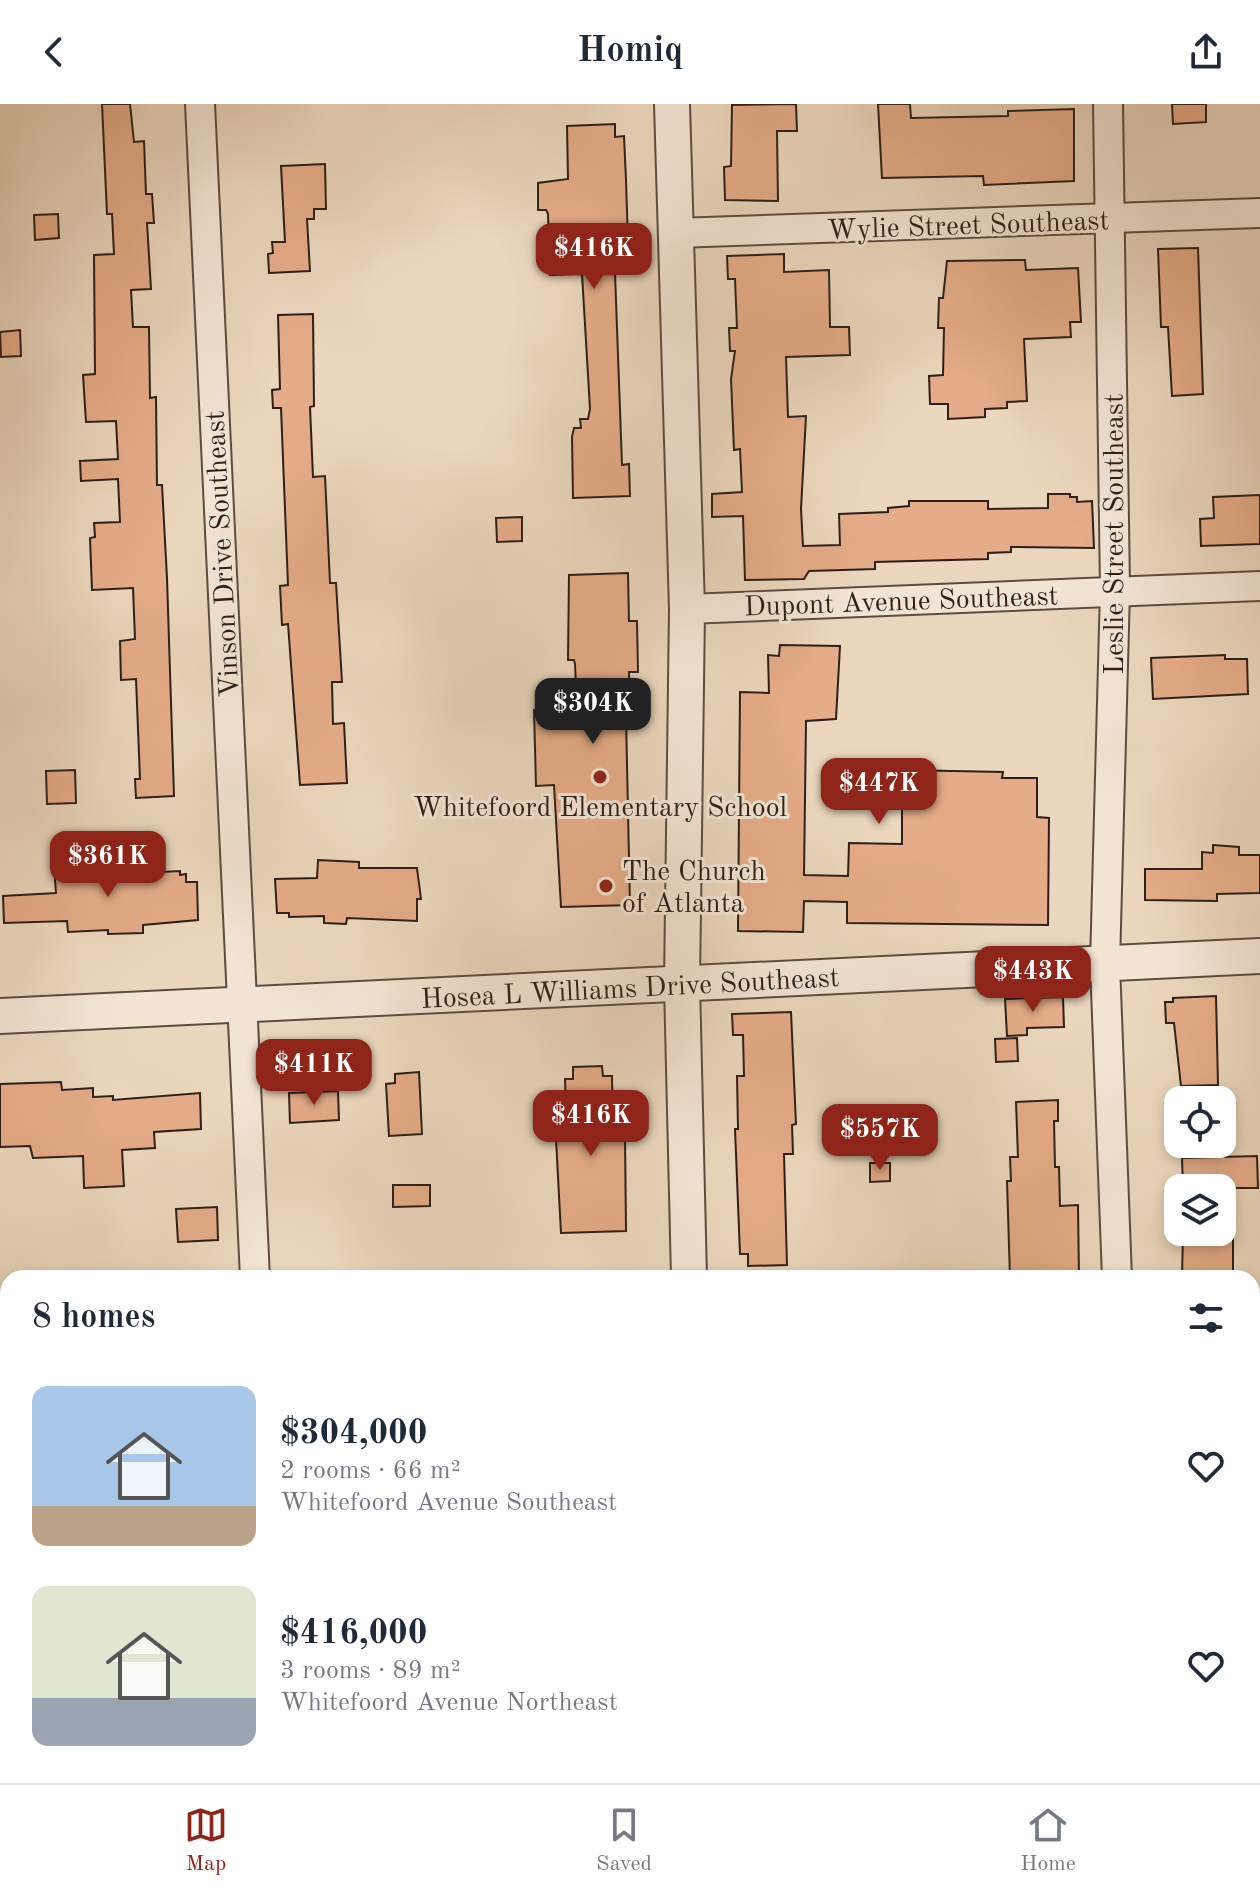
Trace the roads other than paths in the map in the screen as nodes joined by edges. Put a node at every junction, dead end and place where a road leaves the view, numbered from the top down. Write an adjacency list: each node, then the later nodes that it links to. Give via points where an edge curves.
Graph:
1 (200, 104): 13 (street, Vinson Drive Southeast)
2 (672, 104): 6 (street)
3 (1108, 104): 5 (street, Leslie Street Southeast)
4 (1260, 213): 5 (street, Wylie Street Southeast)
5 (1111, 219): 6 (street, Wylie Street Southeast); 8 (street, Leslie Street Southeast)
6 (676, 233): 9 (street)
7 (1260, 586): 8 (street, Dupont Avenue Southeast)
8 (1115, 590): 9 (street, Dupont Avenue Southeast); 11 (street, Leslie Street Southeast)
9 (687, 609): 12 (street)
10 (1260, 956): 11 (street, Hosea L Williams Drive Southeast)
11 (1105, 964): 12 (street, Hosea L Williams Drive Southeast); 17 (street, Leslie Street Southeast)
12 (682, 984): 13 (street, Hosea L Williams Drive Southeast); 16 (street)
13 (241, 1005): 14 (street, Hosea L Williams Drive Southeast); 15 (street, Vinson Drive Southeast)
14 (0, 1016)
15 (255, 1270)
16 (689, 1270)
17 (1117, 1270)

